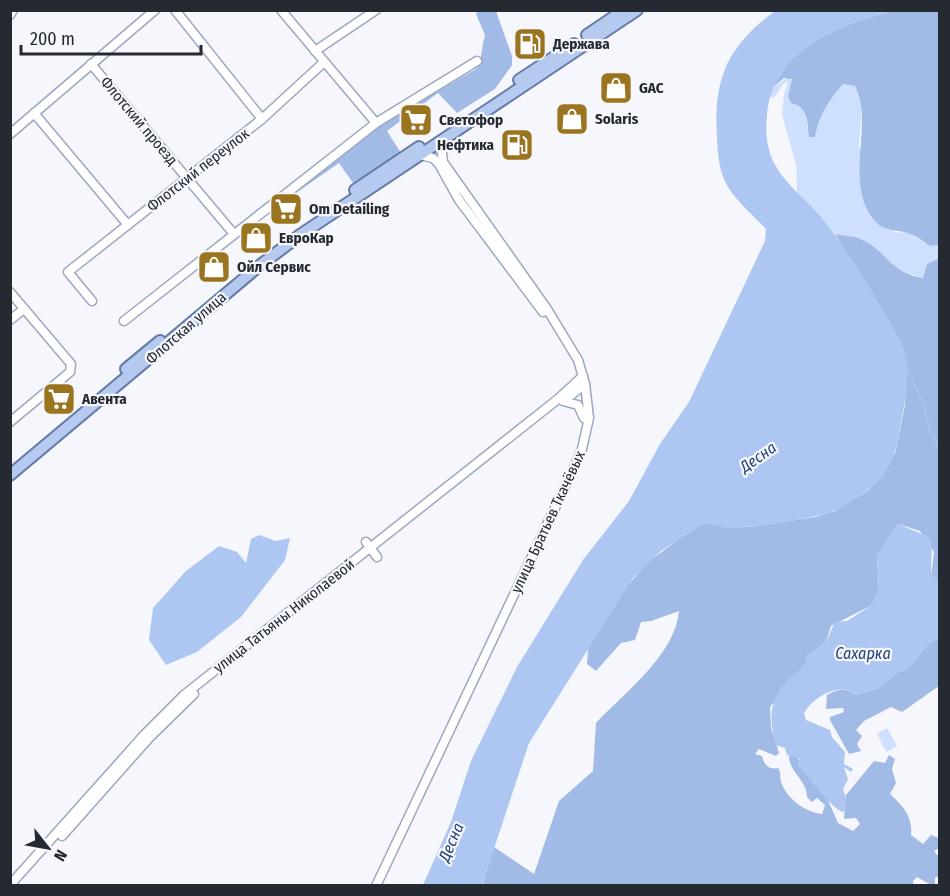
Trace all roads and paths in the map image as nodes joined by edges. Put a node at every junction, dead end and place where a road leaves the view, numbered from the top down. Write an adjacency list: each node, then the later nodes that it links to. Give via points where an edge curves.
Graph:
1 (13, 10): 8 (street)
2 (155, 10): 12 (street)
3 (175, 10): 14 (street)
4 (281, 10): 9 (street)
5 (376, 10): 9 (street)
6 (624, 10): 31 (main road, Флотская улица, via 294,231)
7 (637, 10): 17 (main road, Флотская улица)
8 (10, 15)
9 (315, 51): 11 (street)
10 (477, 61): 15 (street)
11 (323, 63): 14 (street, Флотский переулок); 15 (street)
12 (91, 64): 13 (street); 19 (street, Флотский проезд)
13 (34, 113): 16 (street); 20 (street)
14 (262, 119): 19 (street, Флотский переулок)
15 (376, 123): 21 (street)
16 (10, 134)
17 (446, 137): 18 (main road, Флотская улица); 27 (street, улица Братьев Ткачёвых, via 441,145 443,162 557,325 578,360)
18 (420, 155): 27 (street, улица Братьев Ткачёвых, via 439,164 459,200 543,312); 32 (main road, Флотская улица, via 259,266)
19 (187, 179): 20 (street, Флотский переулок); 21 (street, Флотский проезд)
20 (128, 225): 23 (street, Флотский переулок, via 68,272)
21 (233, 233): 26 (street)
22 (10, 292): 24 (street)
23 (92, 301)
24 (24, 309): 25 (street); 30 (street, via 71,364 70,372)
25 (10, 320)
26 (124, 321)
27 (581, 380): 28 (street); 28 (street, улица Татьяны Николаевой); 29 (street, улица Братьев Ткачёвых); 36 (street, улица Братьев Ткачёвых, via 589,418 582,449)
28 (562, 399): 29 (street, via 578,405); 33 (street, улица Татьяны Николаевой)
29 (584, 418): 36 (street, улица Братьев Ткачёвых, via 579,448)
30 (10, 422)
31 (10, 466)
32 (10, 475)
33 (372, 549): 34 (street, улица Татьяны Николаевой, via 166,711); 35 (street, улица Татьяны Николаевой, via 188,699)
34 (10, 885)
35 (17, 885)
36 (374, 885)

